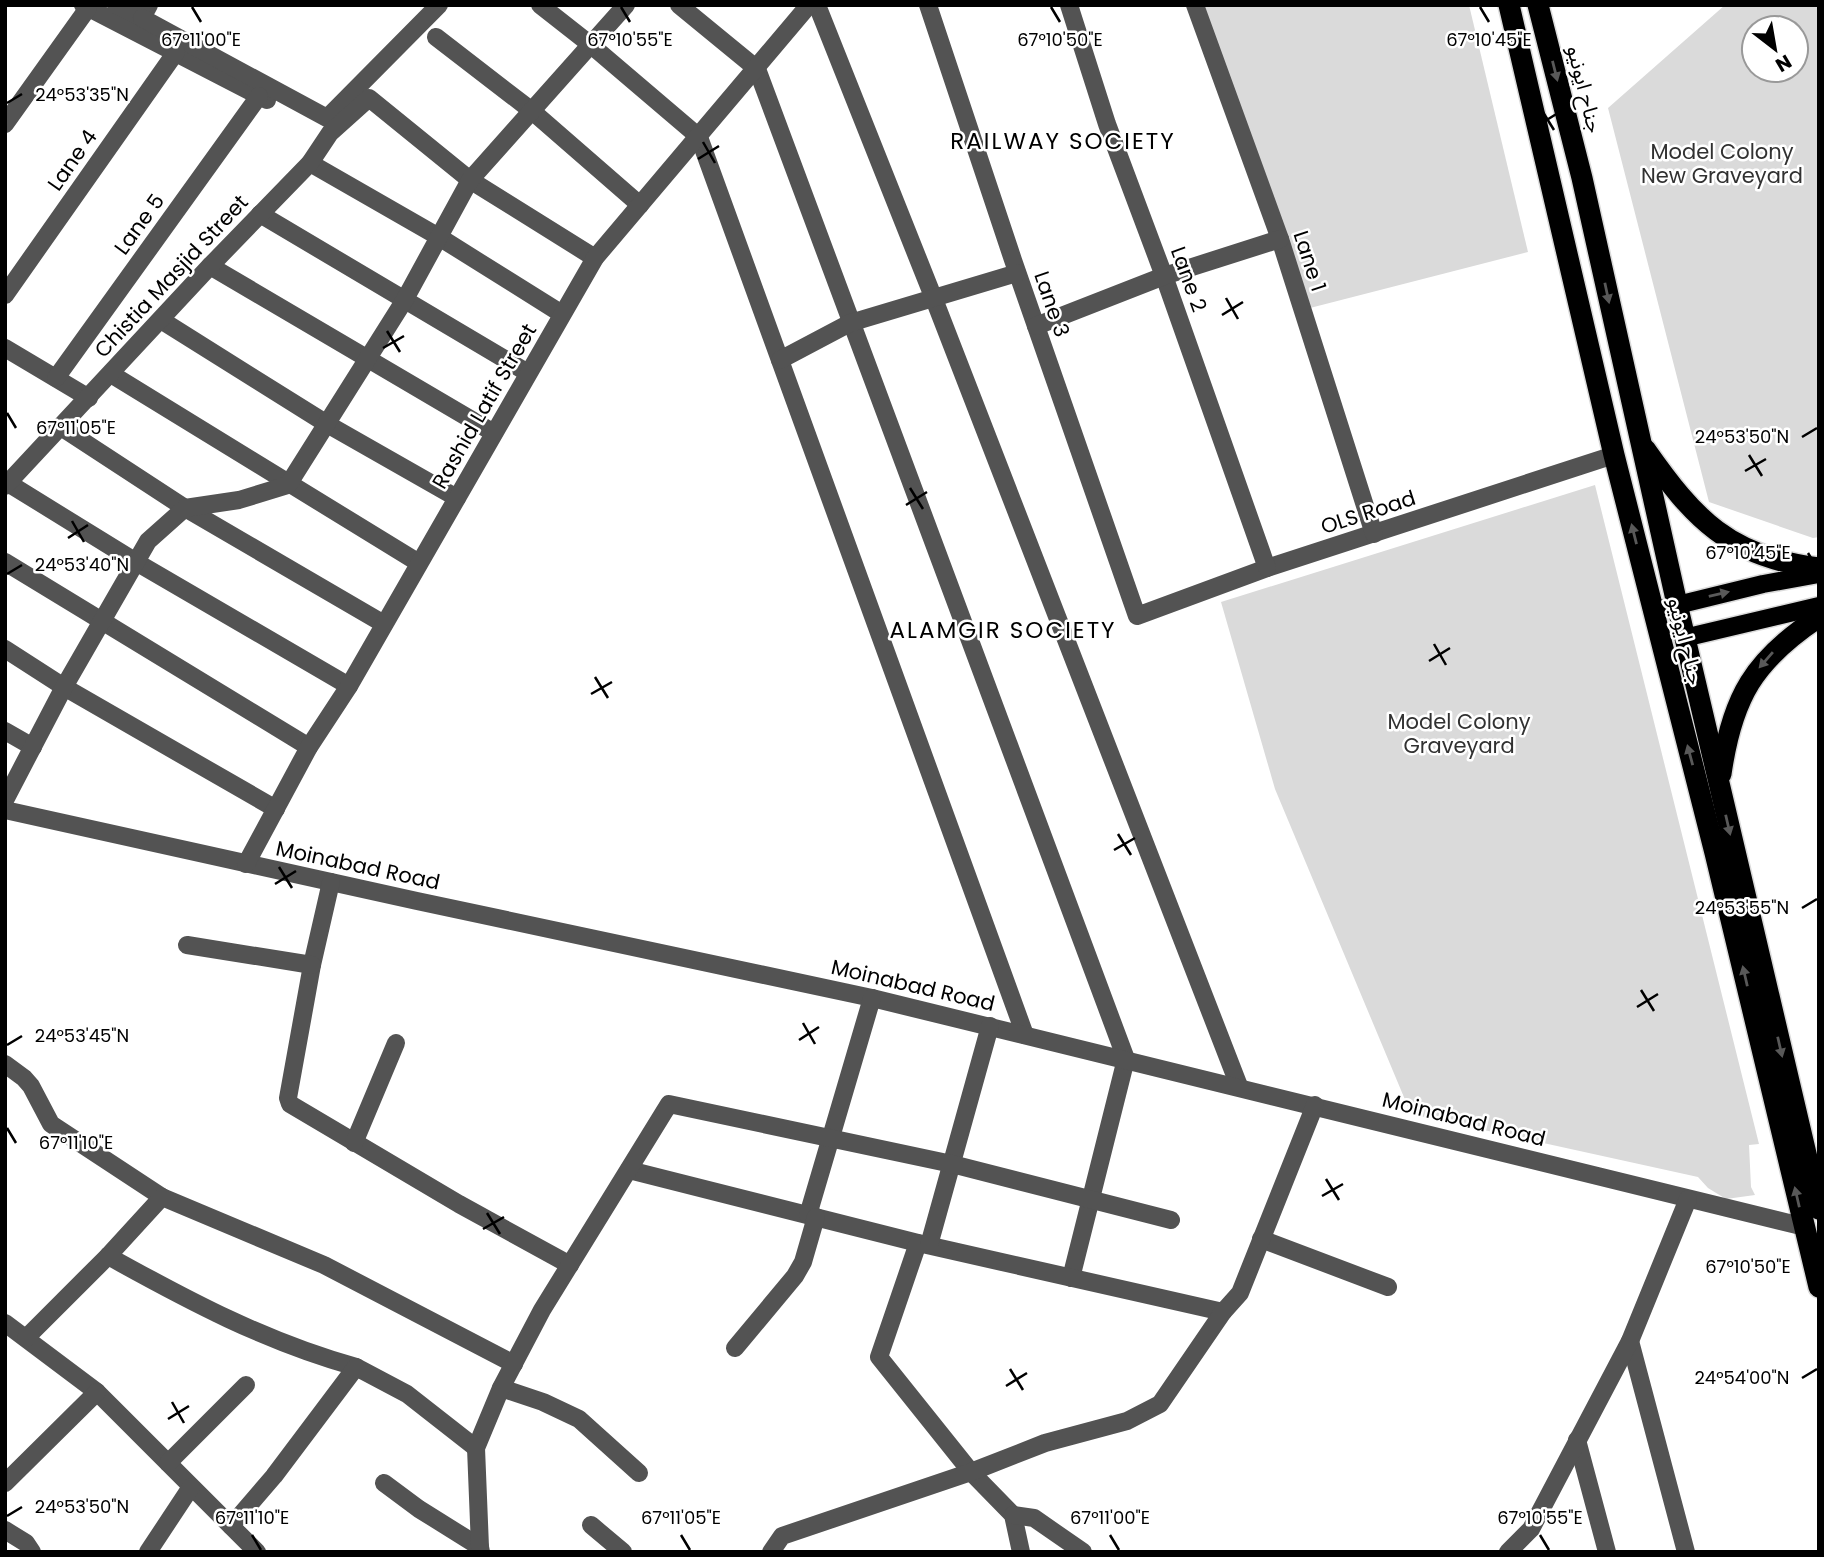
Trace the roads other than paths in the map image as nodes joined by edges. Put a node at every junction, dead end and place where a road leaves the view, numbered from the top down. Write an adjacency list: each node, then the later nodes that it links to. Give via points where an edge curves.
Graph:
1 (117, 5): 14 (street)
2 (439, 5): 14 (street, via 327,118)
3 (540, 5): 16 (street)
4 (626, 5): 16 (street)
5 (679, 5): 18 (street)
6 (809, 5): 18 (street, Rashid Latif Street)
7 (817, 5): 35 (street)
8 (928, 5): 32 (street, Lane 3)
9 (1069, 5): 33 (street, Lane 2, via 1107,124)
10 (1195, 5): 29 (street, Lane 1)
11 (1509, 5): 52 (highway, جناح ایونیو)
12 (1538, 5): 51 (highway, جناح ایونیو, one-way to 51, via 1582,178)
13 (86, 7): 17 (street); 21 (street)
14 (145, 12)
15 (436, 37): 20 (street)
16 (591, 45): 20 (street); 23 (street)
17 (176, 52): 19 (street); 34 (street, Lane 4)
18 (757, 69): 23 (street, Rashid Latif Street); 39 (street)
19 (259, 96): 22 (street); 46 (street, Lane 5)
20 (532, 111): 25 (street); 26 (street)
21 (5, 124)
22 (330, 133): 24 (street, Chistia Masjid Street); 25 (street, Chistia Masjid Street, via 369,98)
23 (699, 137): 26 (street, Rashid Latif Street); 43 (street)
24 (310, 163): 27 (street, Chistia Masjid Street); 28 (street)
25 (470, 180): 28 (street); 30 (street)
26 (640, 205): 30 (street, Rashid Latif Street)
27 (260, 214): 31 (street, Chistia Masjid Street); 36 (street)
28 (439, 237): 36 (street); 37 (street)
29 (1280, 239): 33 (street); 57 (street, Lane 1)
30 (594, 258): 37 (street, Rashid Latif Street)
31 (210, 266): 38 (street, Chistia Masjid Street); 42 (street)
32 (1017, 273): 35 (street); 40 (street, Lane 3)
33 (1164, 276): 40 (street); 61 (street, Lane 2)
34 (5, 295)
35 (934, 299): 39 (street); 92 (street)
36 (404, 301): 42 (street); 44 (street)
37 (562, 314): 44 (street, Rashid Latif Street)
38 (161, 320): 45 (street, Chistia Masjid Street); 48 (street)
39 (850, 323): 43 (street); 90 (street)
40 (1035, 326): 67 (street, Lane 3)
41 (5, 348): 46 (street)
42 (367, 360): 48 (street); 50 (street)
43 (780, 360): 88 (street)
44 (528, 373): 50 (street, Rashid Latif Street)
45 (111, 374): 47 (street, Chistia Masjid Street); 54 (street)
46 (56, 378): 47 (street)
47 (89, 398): 49 (street, Chistia Masjid Street)
48 (327, 424): 54 (street); 55 (street)
49 (61, 427): 53 (street, Chistia Masjid Street); 56 (street)
50 (494, 433): 55 (street, Rashid Latif Street)
51 (1639, 441): 62 (highway, via 1688,507 1716,531 1768,558); 64 (highway, جناح ایونیو)
52 (1614, 455): 57 (street, OLS Road); 66 (highway, جناح ایونیو, one-way to 52)
53 (7, 485): 59 (street)
54 (288, 485): 56 (street, via 239,500); 60 (street)
55 (457, 498): 60 (street, Rashid Latif Street)
56 (185, 508): 59 (street, via 148,541); 70 (street)
57 (1374, 534): 61 (street, OLS Road)
58 (5, 562): 69 (street)
59 (136, 562): 69 (street); 73 (street)
60 (419, 563): 70 (street, Rashid Latif Street)
61 (1266, 568): 67 (street, OLS Road)
62 (1819, 568)
63 (1819, 574): 64 (main road, one-way to 63)
64 (1677, 604): 66 (main road); 71 (highway, جناح ایونیو)
65 (1819, 606): 71 (main road)
66 (1653, 611): 104 (highway, جناح ایونیو, one-way to 66)
67 (1137, 616)
68 (1819, 617): 78 (highway, one-way to 78, via 1791,635 1754,674 1732,718)
69 (101, 623): 74 (street); 77 (street)
70 (384, 624): 73 (street, Rashid Latif Street)
71 (1684, 638): 78 (highway, جناح ایونیو)
72 (5, 649): 74 (street)
73 (349, 686): 77 (street, Rashid Latif Street)
74 (64, 687): 76 (street); 80 (street)
75 (5, 731): 76 (street)
76 (33, 747): 79 (street)
77 (309, 747): 80 (street, Rashid Latif Street)
78 (1719, 787): 101 (highway, جناح ایونیو, one-way to 101)
79 (5, 800)
80 (275, 809): 82 (street, Rashid Latif Street)
81 (5, 810): 82 (street, Moinabad Road)
82 (246, 864): 83 (street, Moinabad Road)
83 (331, 882): 85 (street); 86 (street, Moinabad Road)
84 (187, 945): 85 (street)
85 (312, 965): 95 (street, via 288,1098 294,1108)
86 (872, 998): 87 (street, Moinabad Road); 94 (street)
87 (990, 1026): 88 (street, Moinabad Road); 96 (street)
88 (1025, 1035): 90 (street, Moinabad Road)
89 (396, 1043): 95 (street)
90 (1126, 1059): 92 (street, Moinabad Road); 100 (street)
91 (5, 1064): 98 (street, via 31,1086 51,1124)
92 (1239, 1086): 93 (street, Moinabad Road)
93 (1315, 1105): 99 (street, Moinabad Road); 105 (street)
94 (830, 1138): 96 (street); 97 (street, via 669,1104); 102 (street)
95 (354, 1143): 108 (street)
96 (952, 1164): 100 (street); 106 (street)
97 (629, 1170): 102 (street); 108 (street)
98 (162, 1197): 107 (street); 117 (street, via 324,1265)
99 (1688, 1199): 104 (street, Moinabad Road); 115 (street)
100 (1091, 1200): 103 (street); 109 (street)
101 (1819, 1209)
102 (812, 1216): 106 (street); 116 (street, via 803,1262 795,1276)
103 (1171, 1220)
104 (1805, 1227): 111 (highway, جناح ایونیو)
105 (1261, 1239): 110 (street); 112 (street, via 1240,1293)
106 (924, 1244): 109 (street); 125 (street, via 879,1357)
107 (108, 1256): 114 (street); 118 (street, via 256,1333)
108 (570, 1265): 117 (street)
109 (1071, 1278): 112 (street)
110 (1388, 1287)
111 (1819, 1287)
112 (1223, 1312): 125 (street, via 1160,1404 1126,1421 1045,1443)
113 (5, 1323): 114 (street)
114 (26, 1338): 121 (street)
115 (1630, 1340): 122 (street); 144 (street)
116 (735, 1348)
117 (514, 1364): 120 (street)
118 (356, 1367): 123 (street, via 407,1394); 132 (street)
119 (246, 1385): 124 (street)
120 (501, 1388): 123 (street); 126 (street, via 579,1419)
121 (97, 1391): 124 (street); 127 (street)
122 (1577, 1440): 142 (street, via 1531,1529); 143 (street)
123 (476, 1448): 134 (street)
124 (168, 1463): 129 (street)
125 (971, 1472): 130 (street); 139 (street, via 782,1536)
126 (639, 1473)
127 (5, 1483)
128 (384, 1483): 134 (street)
129 (191, 1487): 132 (street); 136 (street)
130 (1013, 1515): 140 (street); 141 (street, via 1034,1518)
131 (591, 1525): 138 (street)
132 (231, 1526): 137 (street)
133 (5, 1530): 135 (street)
134 (480, 1550)
135 (32, 1552)
136 (148, 1552)
137 (257, 1552)
138 (623, 1552)
139 (771, 1552)
140 (1021, 1552)
141 (1083, 1552)
142 (1508, 1552)
143 (1608, 1552)
144 (1686, 1552)

